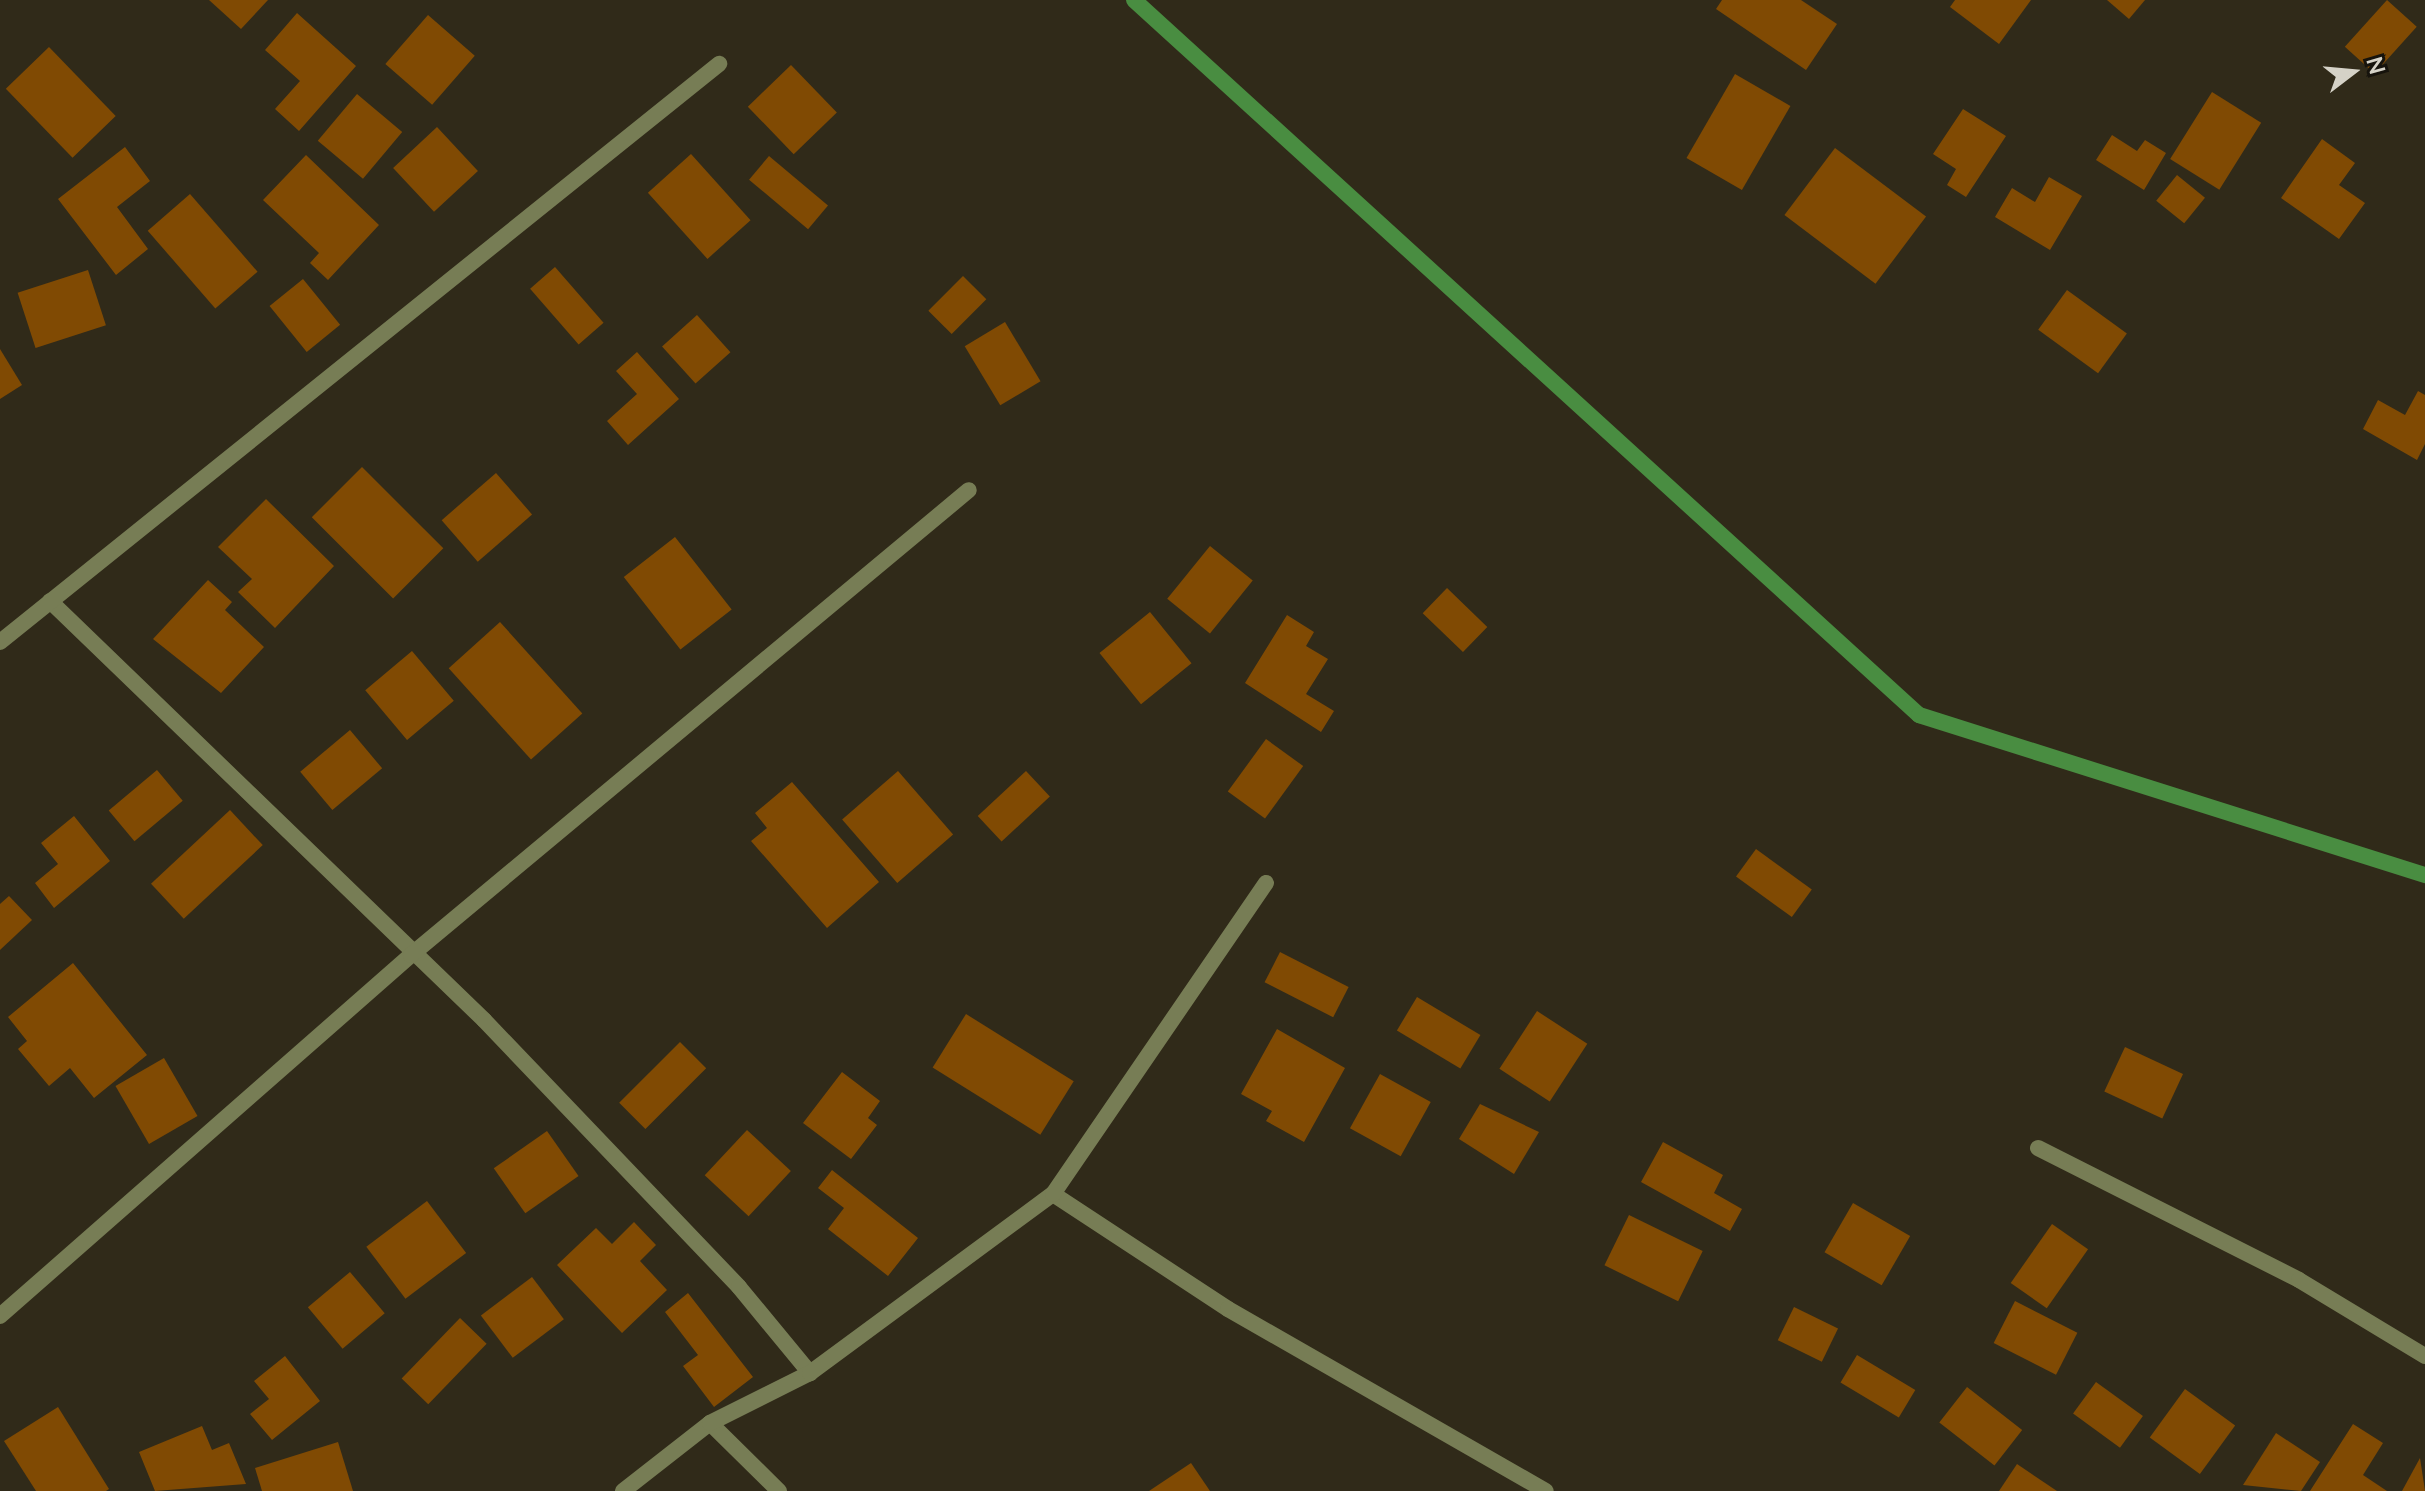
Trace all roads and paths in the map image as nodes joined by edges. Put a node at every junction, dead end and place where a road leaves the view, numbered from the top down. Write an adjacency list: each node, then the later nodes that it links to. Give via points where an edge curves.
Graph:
1 (719, 64): 3 (street)
2 (969, 490): 6 (street)
3 (50, 601): 4 (street); 6 (street, via 240,779)
4 (0, 642)
5 (1266, 883): 8 (street)
6 (411, 955): 9 (street); 11 (street, via 505,1042 739,1287)
7 (2038, 1148): 10 (street, via 2299,1280)
8 (1053, 1194): 11 (street); 15 (street, via 1228,1309)
9 (0, 1316)
10 (2425, 1356)
11 (810, 1373): 12 (street)
12 (710, 1423): 13 (street); 14 (street)
13 (623, 1491)
14 (779, 1491)
15 (1546, 1491)

